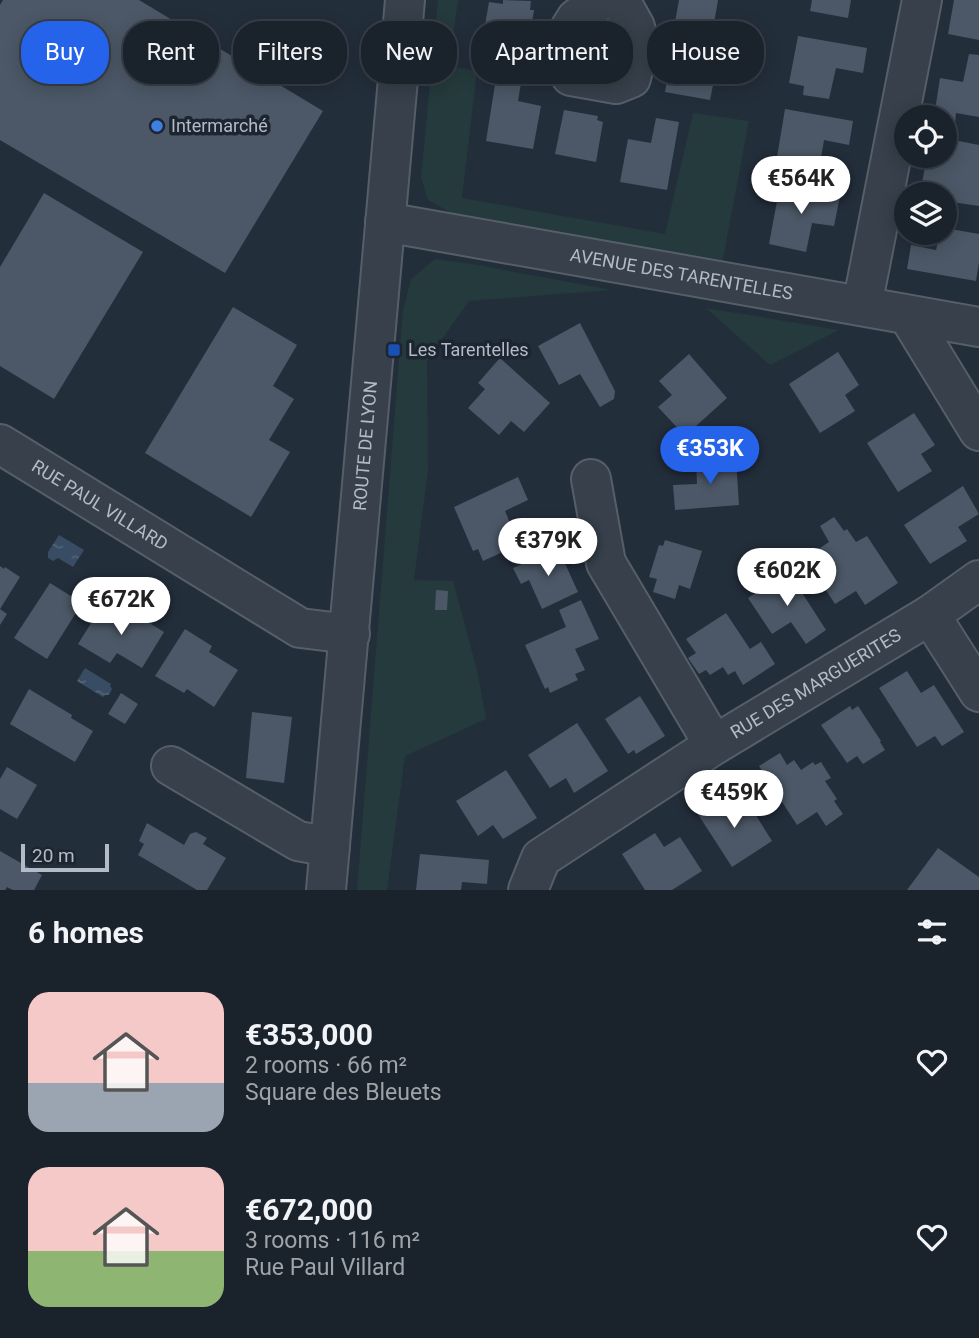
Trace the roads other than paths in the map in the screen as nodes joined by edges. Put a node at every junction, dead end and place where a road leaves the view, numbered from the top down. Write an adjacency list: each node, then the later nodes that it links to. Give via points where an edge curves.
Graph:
1 (405, 0): 5 (street, ROUTE DE LYON)
2 (600, 0): 3 (street, via 576,19 568,32 562,63 571,76 616,84 631,78 639,45)
3 (620, 0)
4 (922, 0): 6 (street)
5 (385, 222): 6 (street, AVENUE DES TARENTELLES); 14 (street, ROUTE DE LYON)
6 (862, 306): 7 (street, AVENUE DES TARENTELLES)
7 (908, 315): 8 (street, AVENUE DES TARENTELLES); 9 (street)
8 (979, 327)
9 (979, 431)
10 (0, 444): 14 (street, RUE PAUL VILLARD, via 300,628)
11 (591, 479): 16 (street, via 606,563)
12 (979, 580): 13 (street, RUE DES MARGUERITES)
13 (930, 615): 15 (street); 16 (street, RUE DES MARGUERITES)
14 (350, 634): 18 (street, ROUTE DE LYON)
15 (979, 692)
16 (714, 745): 20 (street, RUE DES MARGUERITES, via 541,859)
17 (171, 766): 18 (street, via 298,841)
18 (330, 847): 19 (street, ROUTE DE LYON)
19 (326, 890)
20 (528, 890)

